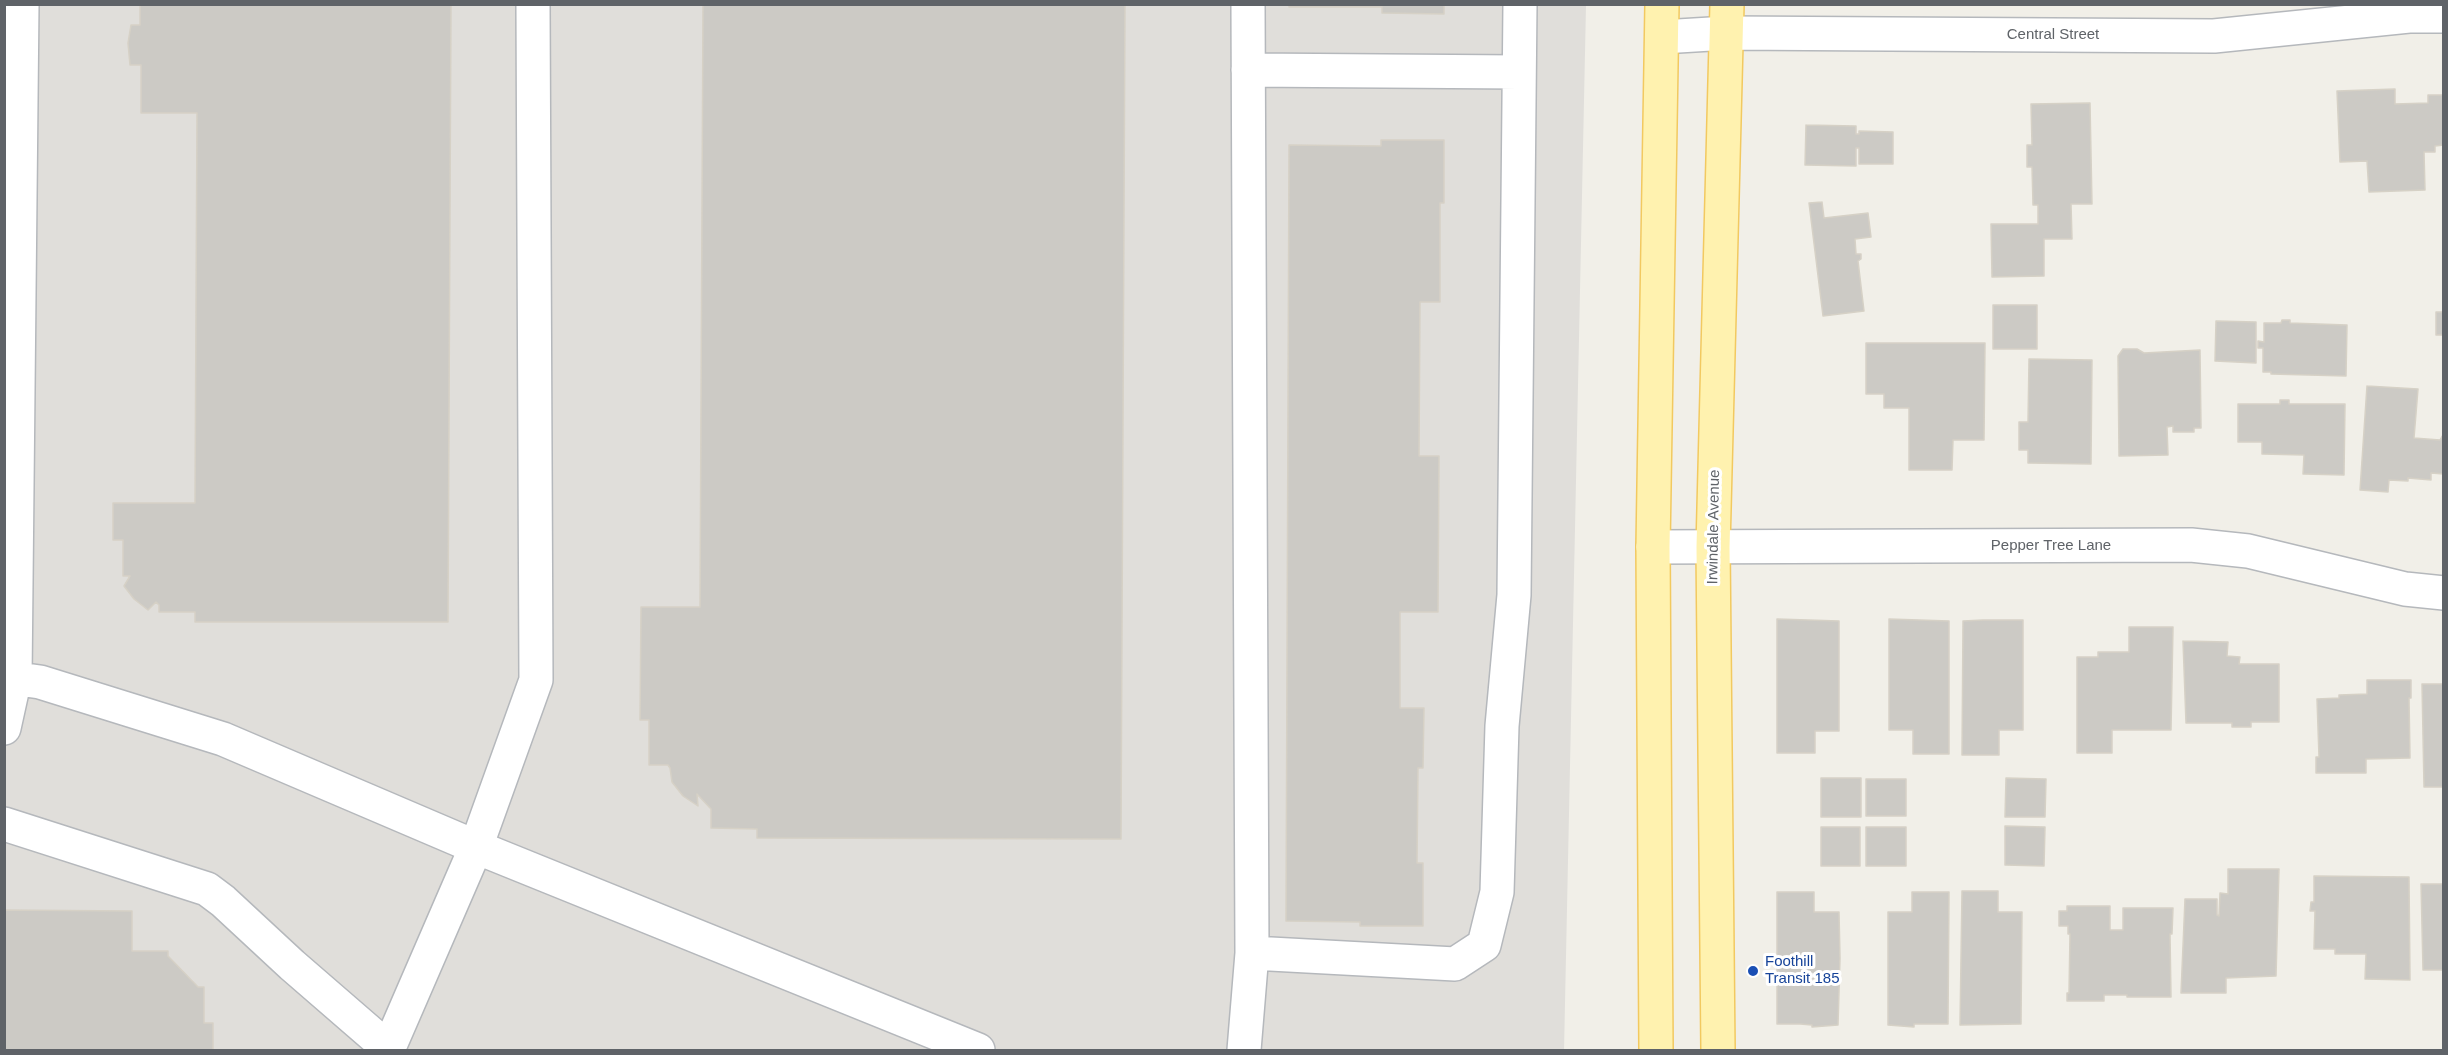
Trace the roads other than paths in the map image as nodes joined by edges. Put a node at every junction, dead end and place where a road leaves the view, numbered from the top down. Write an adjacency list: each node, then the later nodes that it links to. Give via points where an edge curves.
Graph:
1 (22, 4): 11 (street)
2 (533, 4): 18 (street, via 536,680)
3 (1248, 4): 9 (street)
4 (1520, 4): 10 (street)
5 (1662, 4): 8 (main road)
6 (2444, 16): 7 (street, Central Street, via 2409,16 2214,36)
7 (1727, 19): 8 (street, Central Street); 13 (main road, Irwindale Avenue)
8 (1662, 37): 12 (main road)
9 (1248, 70): 10 (street); 19 (street)
10 (1520, 72): 19 (street, via 1514,595 1502,726 1497,892 1484,945 1455,964)
11 (13, 82): 15 (street)
12 (1653, 547): 13 (street, Pepper Tree Lane); 23 (main road)
13 (1713, 547): 14 (street, Pepper Tree Lane, via 2191,545 2248,551 2405,589); 24 (main road, Irwindale Avenue)
14 (2444, 593)
15 (10, 677): 16 (street); 18 (street, via 40,682 223,738)
16 (4, 728)
17 (4, 824): 20 (street, via 207,889)
18 (476, 848): 20 (street); 21 (street)
19 (1252, 953): 22 (street)
20 (389, 1050)
21 (978, 1050)
22 (1244, 1050)
23 (1656, 1050)
24 (1718, 1050)

